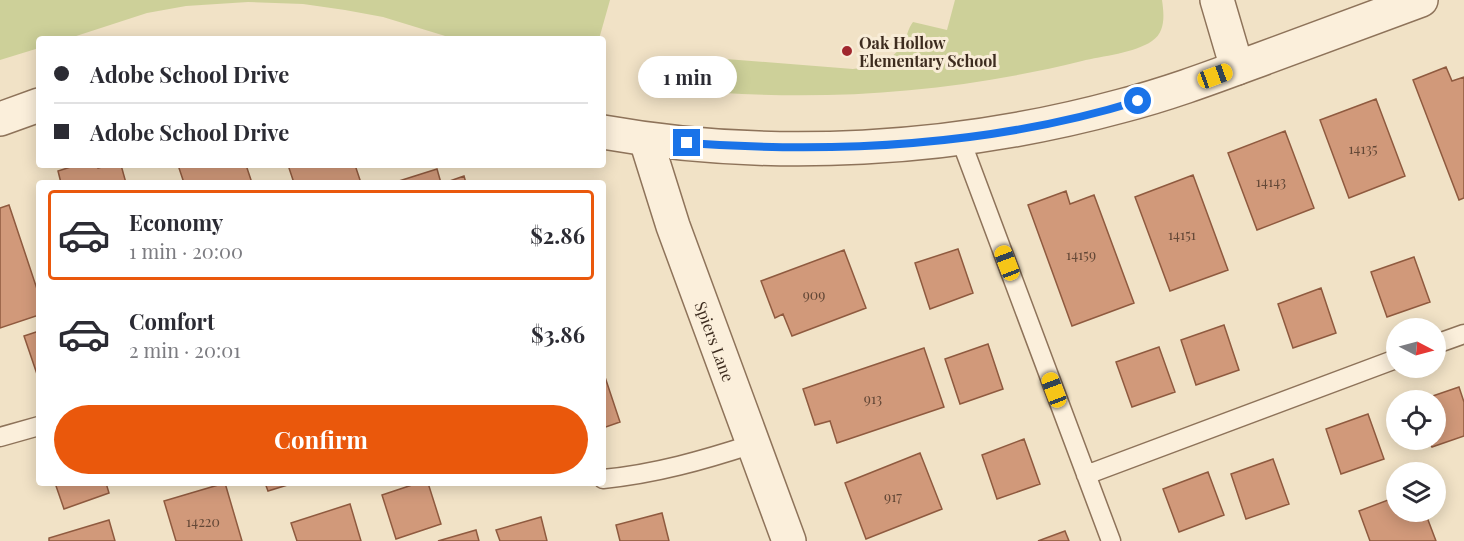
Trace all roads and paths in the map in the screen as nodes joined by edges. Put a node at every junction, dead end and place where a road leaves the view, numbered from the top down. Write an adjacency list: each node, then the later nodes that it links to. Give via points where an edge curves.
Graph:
1 (1217, 0): 3 (street)
2 (1421, 0): 3 (street)
3 (1237, 68): 7 (street, via 1120,107)
4 (36, 106): 5 (street)
5 (0, 118)
6 (606, 133): 8 (street)
7 (960, 138): 8 (street, via 884,146 806,148); 15 (lane)
8 (646, 140): 14 (street, Spiers Lane, via 673,226)
9 (1464, 334): 10 (lane)
10 (1446, 340)
11 (1386, 363): 15 (lane)
12 (36, 427): 13 (lane)
13 (0, 437)
14 (753, 444): 16 (lane, via 635,476); 17 (street, Spiers Lane)
15 (1086, 475): 18 (lane)
16 (606, 479)
17 (789, 541)
18 (1111, 541)

